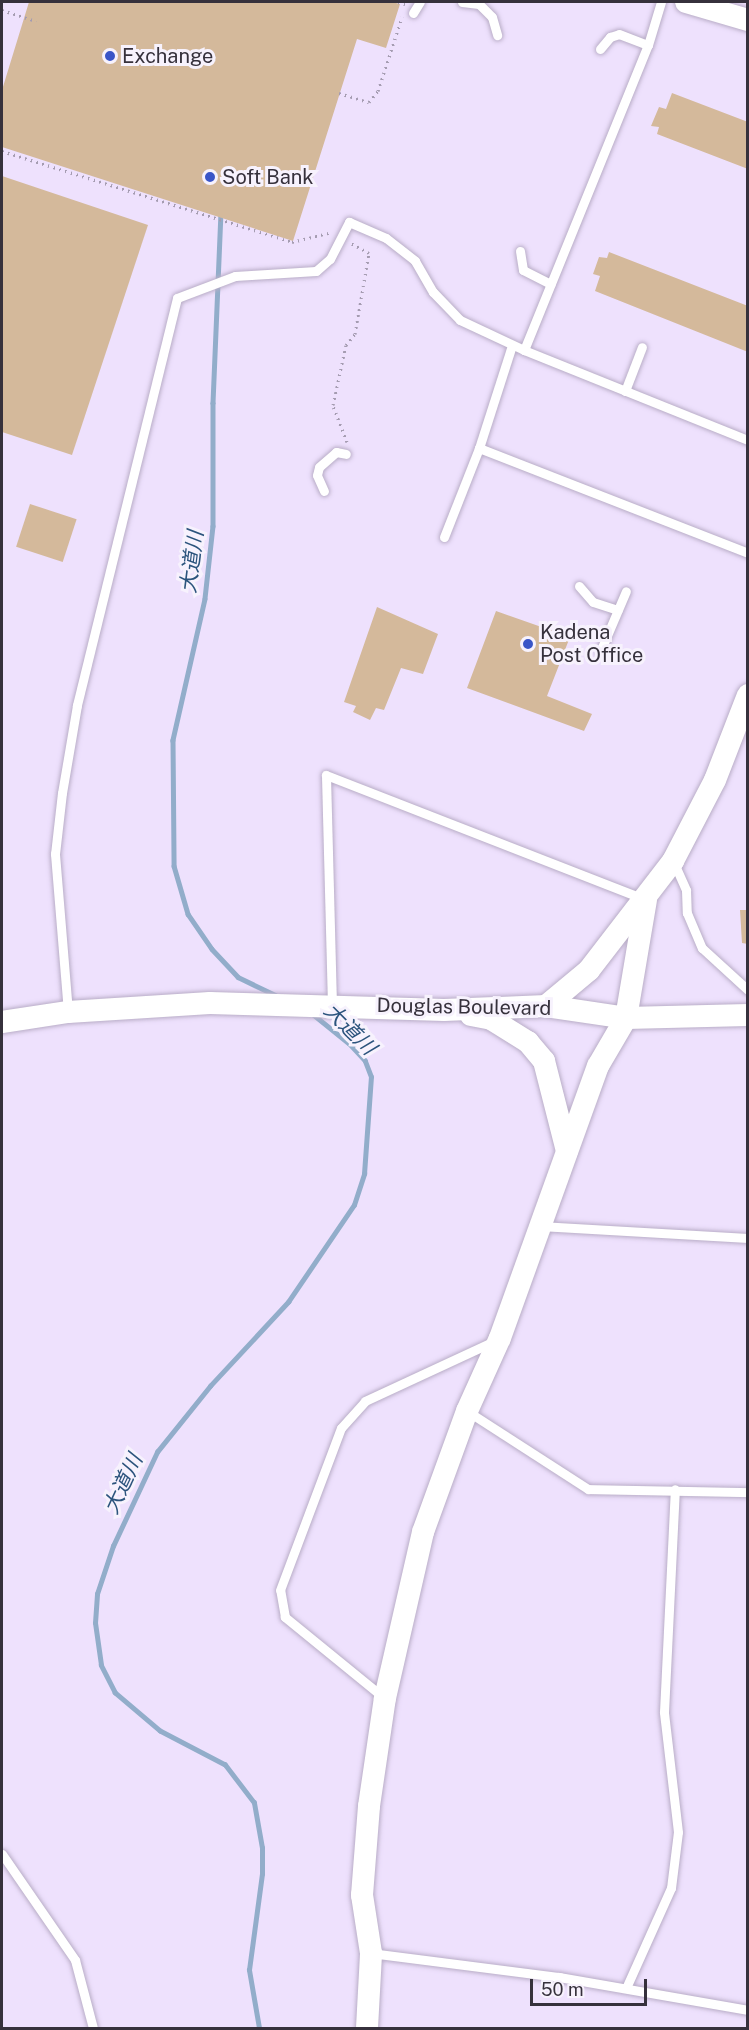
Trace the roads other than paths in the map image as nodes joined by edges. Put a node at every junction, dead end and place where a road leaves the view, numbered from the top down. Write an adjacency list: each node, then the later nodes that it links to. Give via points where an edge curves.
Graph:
1 (420, 2): 5 (lane)
2 (462, 2): 7 (lane, via 478,4 492,17)
3 (661, 2): 8 (lane)
4 (686, 2): 6 (street)
5 (413, 13)
6 (747, 20)
7 (497, 35)
8 (648, 45): 9 (lane, via 620,34 609,37); 11 (lane)
9 (600, 49)
10 (520, 251): 11 (lane, via 523,270)
11 (551, 285): 14 (lane)
12 (512, 345): 14 (lane); 17 (lane); 33 (lane, via 460,320 433,292 415,261 386,238 349,222 330,259 316,271 235,276 177,298 77,705 62,793 56,854)
13 (642, 347): 15 (lane)
14 (524, 350): 15 (lane)
15 (625, 390): 16 (lane)
16 (747, 440)
17 (479, 448): 20 (lane); 21 (lane)
18 (347, 450): 19 (lane, via 336,452 319,467 317,475)
19 (324, 491)
20 (444, 537)
21 (747, 553)
22 (579, 586): 24 (lane, via 593,602)
23 (626, 591): 24 (lane)
24 (618, 610): 25 (lane)
25 (600, 652)
26 (747, 695): 27 (street, via 715,780)
27 (673, 861): 28 (street); 29 (lane, via 686,890 687,913 702,948)
28 (646, 900): 30 (lane, via 326,775); 31 (street, via 589,970); 35 (street)
29 (747, 990)
30 (332, 1005): 32 (street, Douglas Boulevard); 33 (street, Douglas Boulevard, via 210,1003)
31 (546, 1006): 32 (street, Douglas Boulevard); 35 (street, Douglas Boulevard)
32 (444, 1010): 37 (street, via 491,1019 528,1042 544,1060)
33 (68, 1012): 36 (street, Douglas Boulevard)
34 (747, 1016): 35 (street, Douglas Boulevard)
35 (626, 1018): 37 (street, via 598,1066)
36 (2, 1022)
37 (567, 1150): 38 (street)
38 (540, 1226): 39 (lane); 40 (street)
39 (747, 1238)
40 (500, 1338): 41 (street); 44 (lane, via 365,1401 341,1428 280,1590 285,1617)
41 (467, 1410): 42 (lane, via 588,1489); 44 (street, via 423,1533)
42 (675, 1489): 43 (lane); 47 (lane, via 664,1712 678,1832 671,1888)
43 (747, 1492)
44 (385, 1698): 46 (street, via 369,1806 362,1895)
45 (2, 1854): 49 (lane, via 75,1960)
46 (371, 1953): 47 (lane); 50 (street)
47 (626, 1988): 48 (lane)
48 (747, 2010)
49 (93, 2028)
50 (367, 2028)

